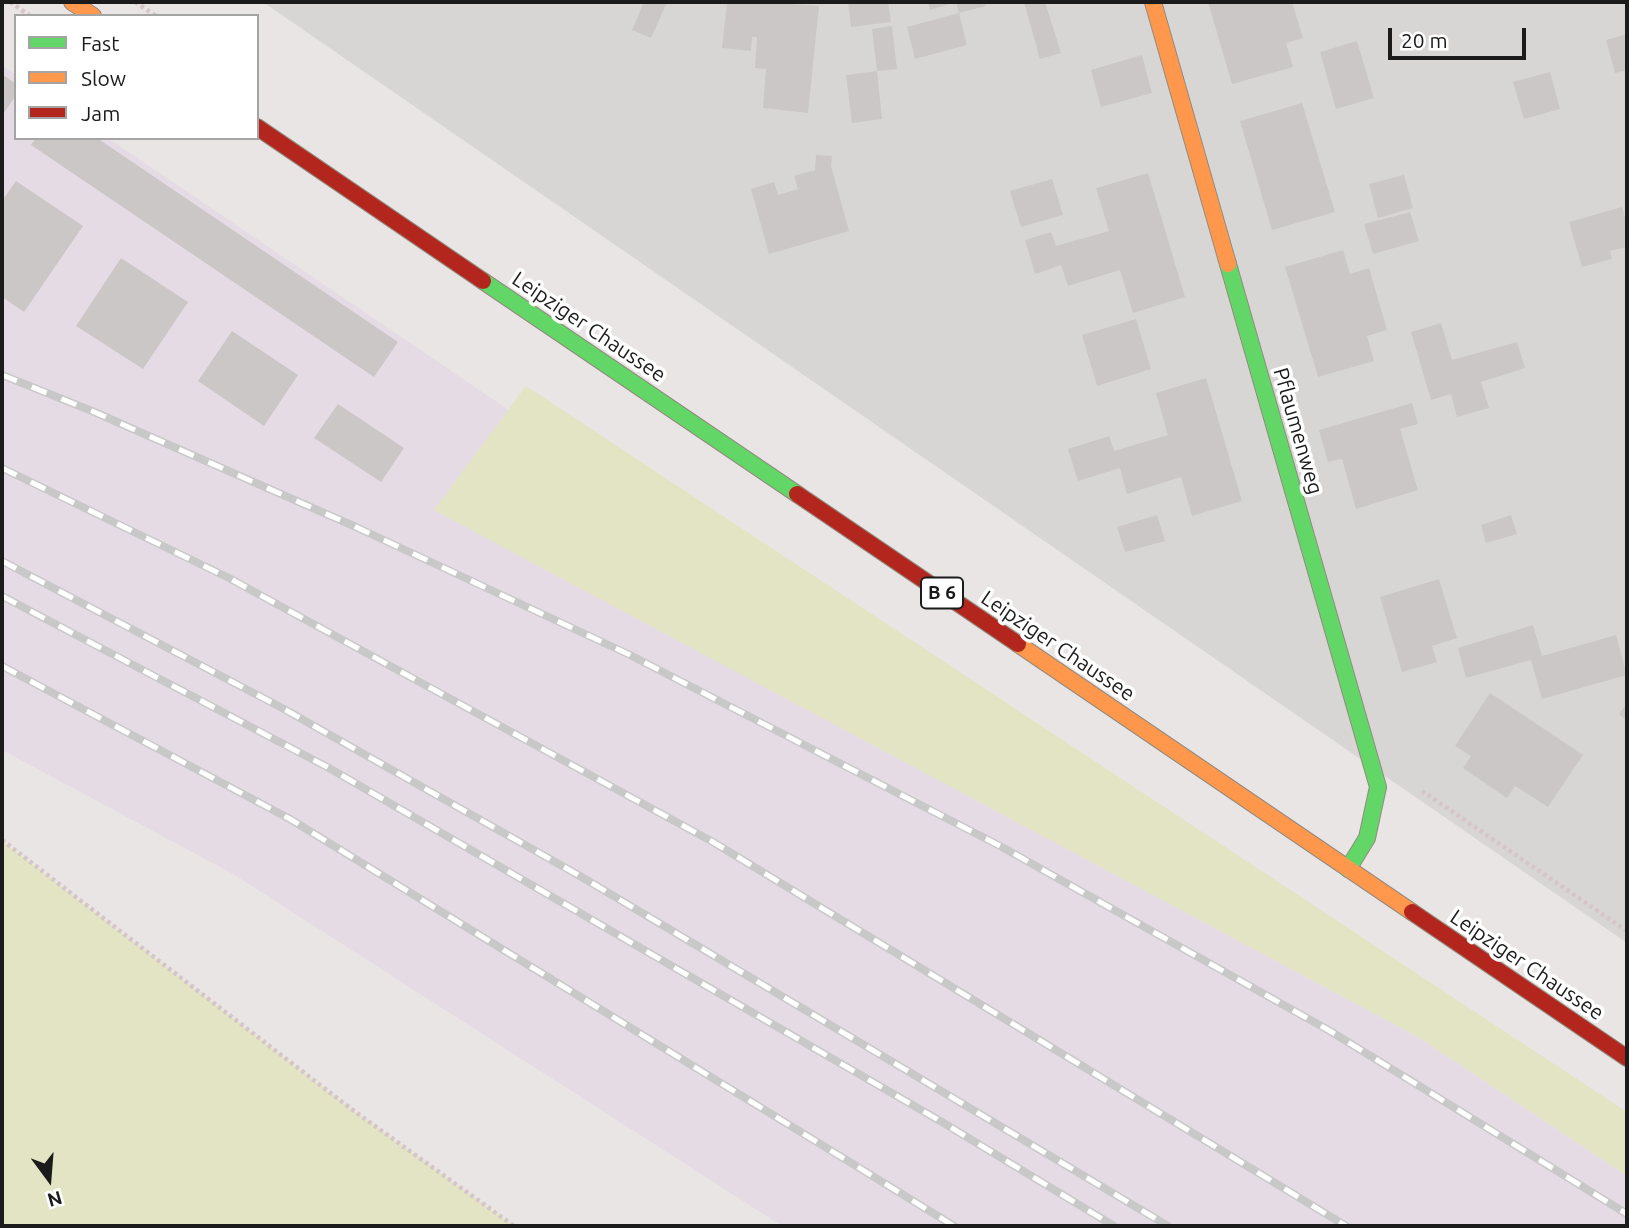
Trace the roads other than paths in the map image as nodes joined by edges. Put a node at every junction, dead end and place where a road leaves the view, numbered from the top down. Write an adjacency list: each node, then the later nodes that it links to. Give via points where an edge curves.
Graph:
1 (72, 2): 3 (main road)
2 (1153, 2): 5 (main road, Pflaumenweg, via 1378,787 1367,838)
3 (90, 14)
4 (259, 128): 5 (main road, Leipziger Chaussee / B 6)
5 (1348, 869): 6 (main road, Leipziger Chaussee / B 6)
6 (1627, 1058)

